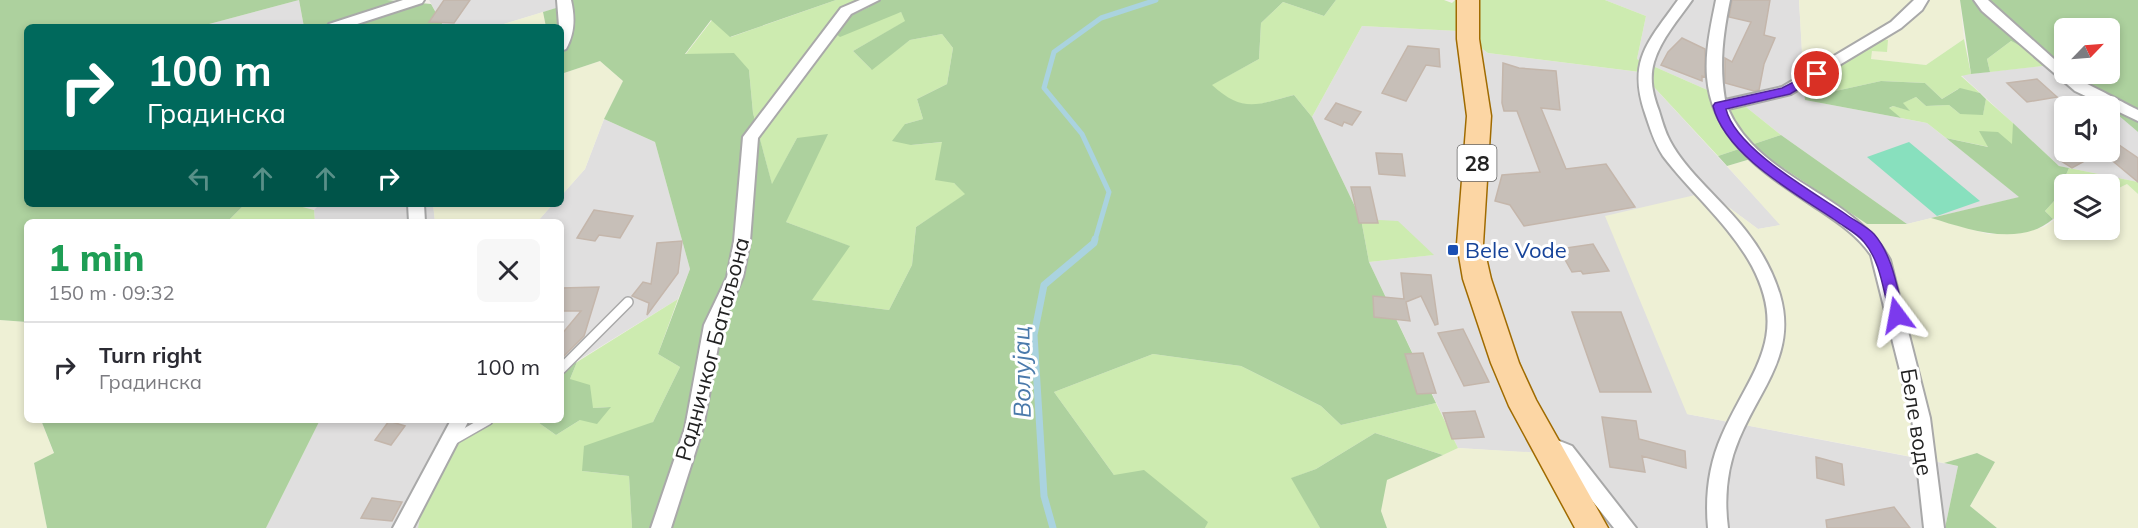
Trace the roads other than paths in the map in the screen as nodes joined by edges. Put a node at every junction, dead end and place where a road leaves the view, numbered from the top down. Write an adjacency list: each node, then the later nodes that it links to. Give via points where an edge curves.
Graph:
1 (417, 0): 9 (street)
2 (564, 0): 10 (street, via 568,17)
3 (872, 0): 20 (street, Радничког Батаљона, via 846,11 751,137 735,277 713,325 694,428)
4 (1468, 0): 17 (main road, 28, via 1468,39 1479,116 1470,244 1477,279 1502,354)
5 (1685, 0): 23 (street, via 1650,56 1644,73 1648,99 1662,142 1734,227 1766,276 1773,298 1777,344 1761,383 1731,435 1720,466 1716,496)
6 (1723, 0): 11 (street, Беле воде, via 1713,51)
7 (1921, 0): 11 (street, via 1896,25 1786,91)
8 (1981, 0): 12 (street, via 2080,88)
9 (343, 24)
10 (564, 41)
11 (1719, 106): 24 (street, Беле воде, via 1732,134 1747,150 1854,225 1877,248 1887,274 1920,418)
12 (2138, 116)
13 (628, 302): 14 (lane)
14 (564, 367)
15 (458, 423): 18 (street)
16 (483, 423): 18 (lane)
17 (1543, 443): 21 (main road, 28); 22 (street, via 1565,452)
18 (447, 444): 19 (street)
19 (403, 528)
20 (661, 528)
21 (1592, 528)
22 (1626, 528)
23 (1718, 528)
24 (1934, 528)

